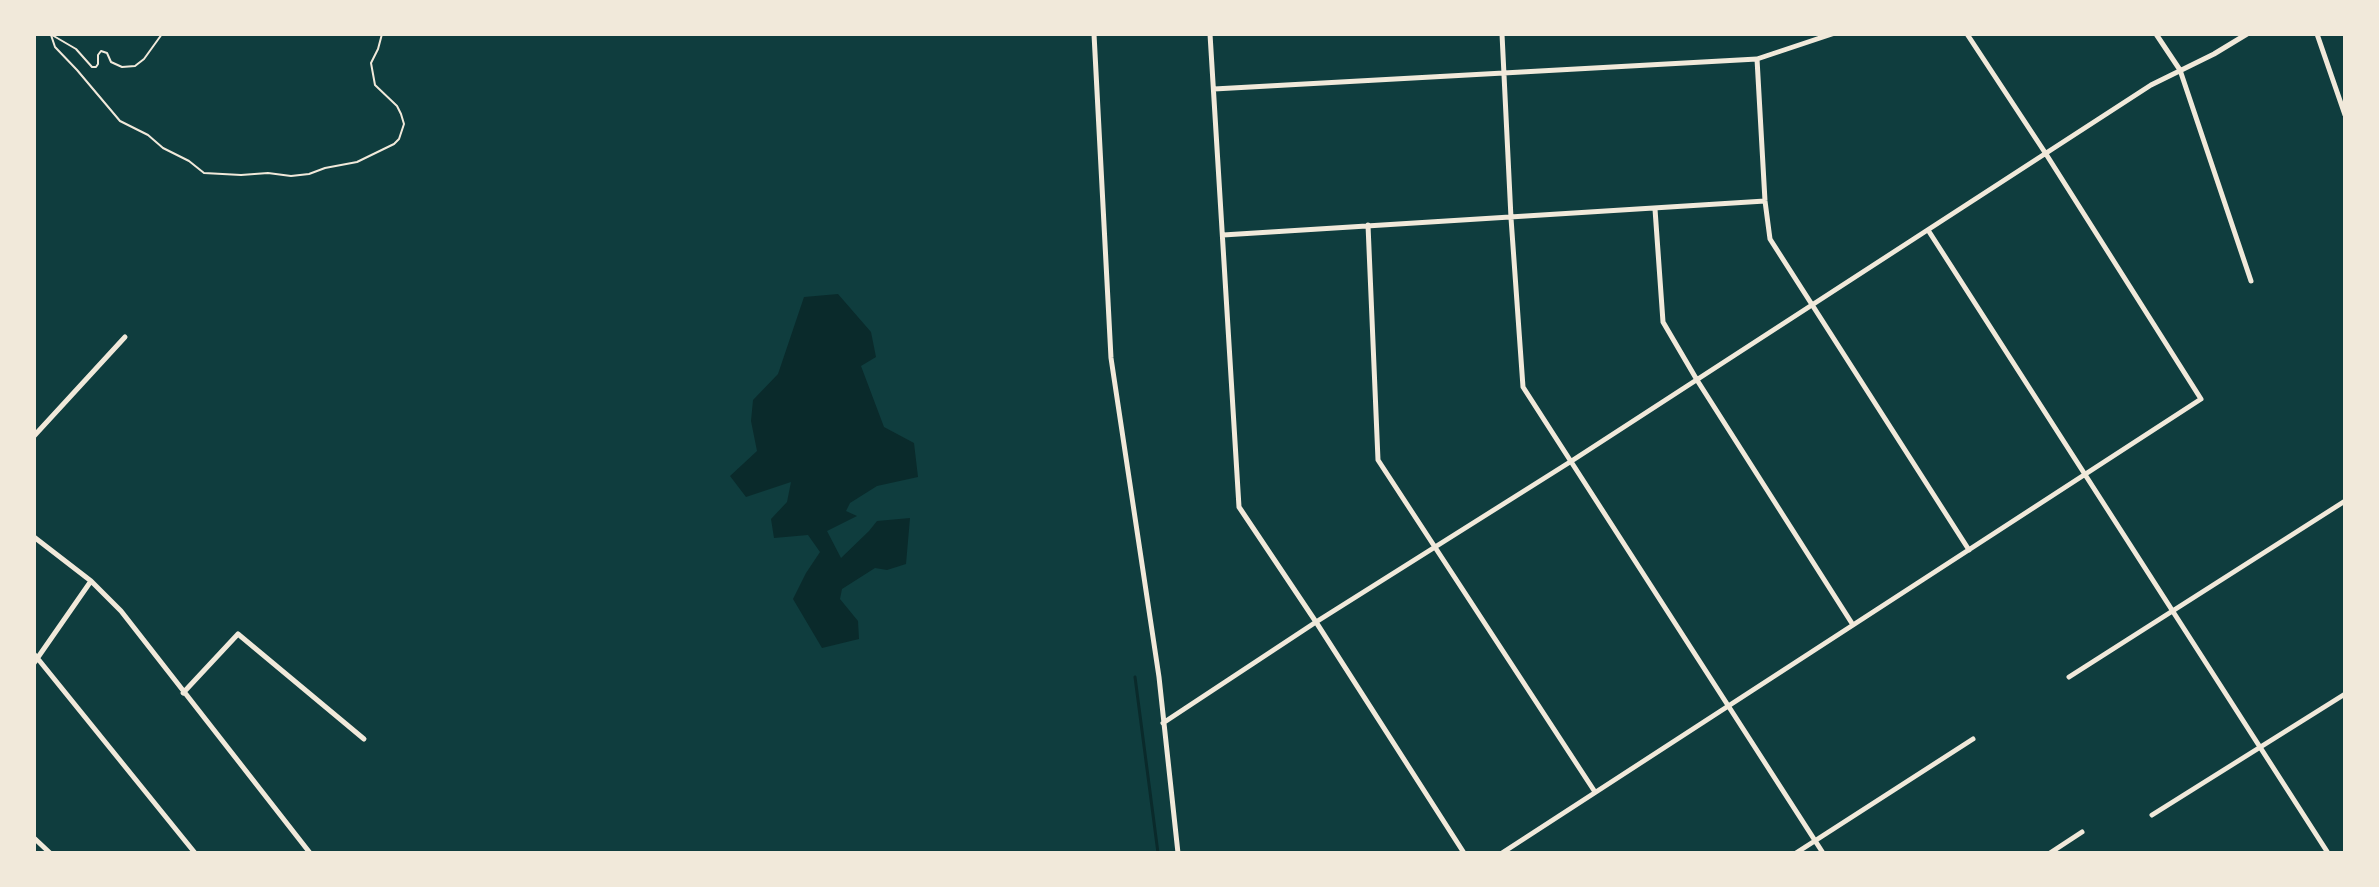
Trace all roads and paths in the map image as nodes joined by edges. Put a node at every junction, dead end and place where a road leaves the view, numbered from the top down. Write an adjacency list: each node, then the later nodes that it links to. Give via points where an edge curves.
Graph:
1 (162, 34): 11 (path, via 144,59 122,67 101,51 92,67 76,49)
2 (382, 34): 11 (path, via 371,63 375,85 401,114 399,139 357,162 291,176 204,173 120,121 55,47)
3 (1094, 34): 44 (street, via 1111,358)
4 (1210, 34): 15 (street)
5 (1502, 34): 14 (street)
6 (1832, 34): 12 (street)
7 (1967, 34): 17 (street)
8 (2156, 34): 13 (street)
9 (2247, 34): 13 (street)
10 (2317, 34): 16 (street)
11 (51, 35)
12 (1757, 59): 14 (street); 18 (street)
13 (2180, 70): 17 (street); 24 (street)
14 (1504, 72): 15 (street); 20 (street)
15 (1214, 89): 23 (street)
16 (2345, 115)
17 (2046, 154): 22 (street); 30 (street, via 2201,399)
18 (1765, 201): 19 (street); 25 (street, via 1770,239)
19 (1655, 209): 20 (street); 27 (street, via 1663,322)
20 (1511, 218): 21 (street); 29 (street, via 1523,387)
21 (1368, 225): 23 (street); 33 (street, via 1378,460)
22 (1928, 230): 25 (street); 30 (street)
23 (1223, 235): 37 (street, via 1239,507)
24 (2251, 281)
25 (1812, 305): 27 (street); 34 (street)
26 (125, 337): 28 (street)
27 (1697, 380): 29 (street); 38 (street)
28 (34, 436)
29 (1570, 462): 33 (street); 43 (street)
30 (2085, 475): 34 (street); 36 (street)
31 (2345, 501): 36 (street)
32 (34, 537): 35 (street)
33 (1437, 547): 37 (street); 48 (street)
34 (1969, 550): 38 (street)
35 (91, 581): 39 (street); 41 (street, via 121,611)
36 (2173, 611): 40 (street); 47 (street)
37 (1316, 622): 44 (street); 57 (street)
38 (1853, 625): 43 (street)
39 (35, 658): 54 (street)
40 (2069, 677)
41 (183, 693): 45 (street, via 238,634); 55 (street)
42 (2345, 694): 47 (street)
43 (1728, 706): 48 (street); 52 (street)
44 (1163, 723): 56 (street)
45 (364, 739)
46 (1973, 739): 52 (street)
47 (2261, 747): 49 (street); 62 (street)
48 (1595, 792): 58 (street)
49 (2152, 815)
50 (2082, 832): 61 (street)
51 (34, 838): 53 (street)
52 (1815, 841): 59 (street); 60 (street)
53 (50, 853)
54 (195, 853)
55 (310, 853)
56 (1178, 853)
57 (1464, 853)
58 (1502, 853)
59 (1796, 853)
60 (1823, 853)
61 (2050, 853)
62 (2328, 853)

